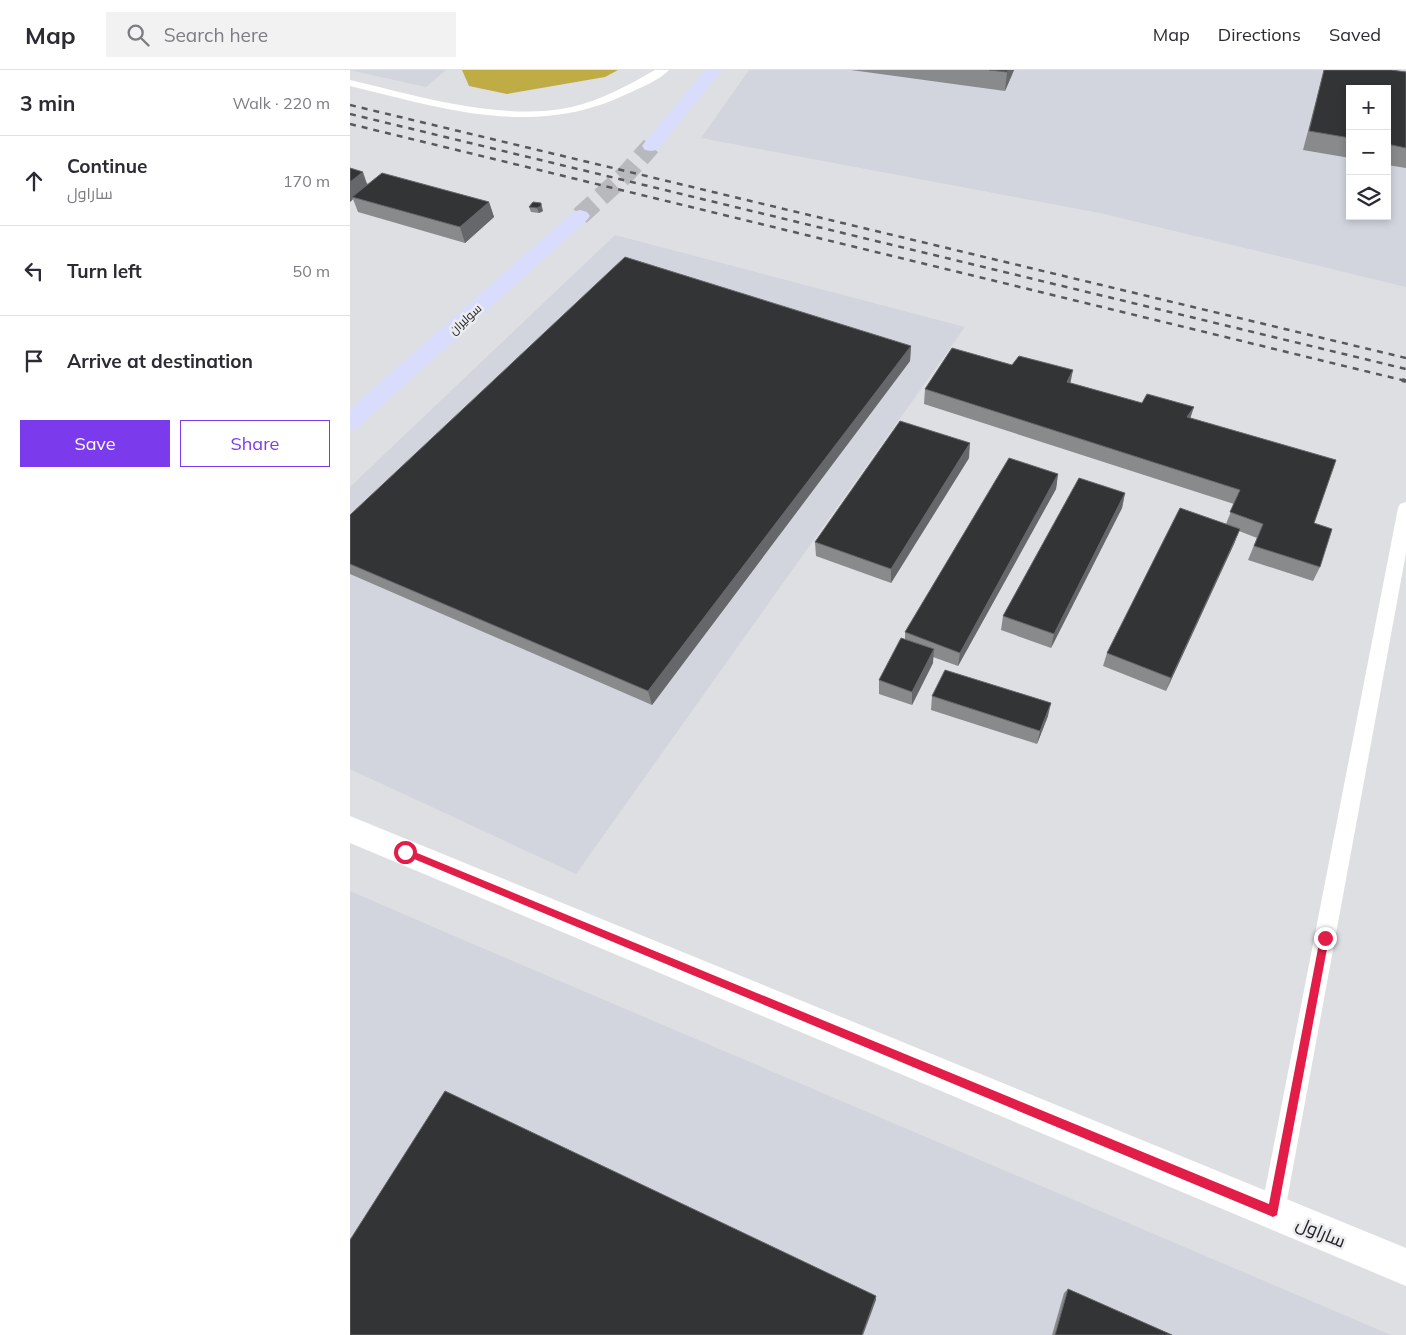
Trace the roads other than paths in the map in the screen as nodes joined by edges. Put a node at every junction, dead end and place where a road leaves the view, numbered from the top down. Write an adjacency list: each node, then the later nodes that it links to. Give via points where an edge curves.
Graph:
1 (662, 70): 3 (lane, via 616,97 568,111 529,115 497,113)
2 (714, 70): 4 (main road)
3 (350, 83)
4 (651, 146)
5 (580, 216): 6 (main road, سولیران)
6 (350, 422)
7 (1406, 508): 9 (lane)
8 (350, 828): 9 (street, ساراول)
9 (1273, 1211): 10 (street, ساراول)
10 (1406, 1267)

